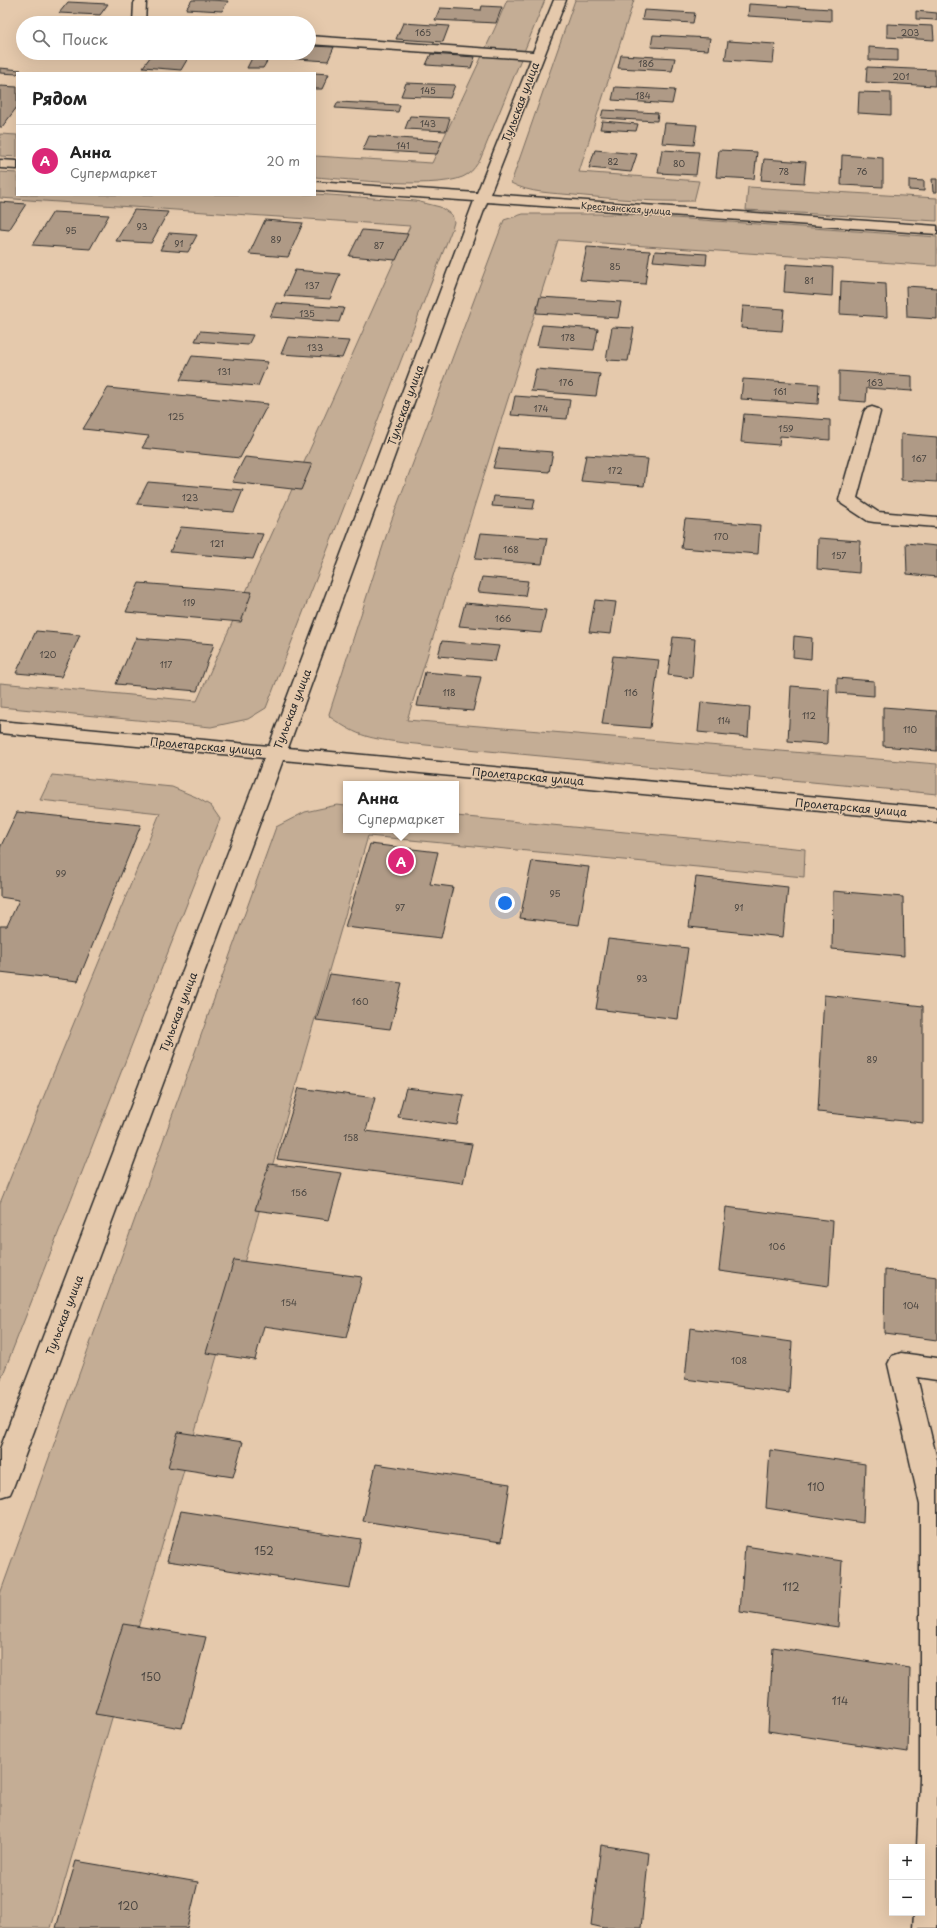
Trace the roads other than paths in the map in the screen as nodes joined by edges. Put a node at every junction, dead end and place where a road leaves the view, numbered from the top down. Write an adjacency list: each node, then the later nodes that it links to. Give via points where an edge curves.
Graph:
1 (142, 0): 3 (street)
2 (560, 0): 5 (street, Тульская улица)
3 (139, 16)
4 (316, 40): 5 (street)
5 (538, 56): 9 (street, Тульская улица)
6 (0, 164): 7 (street)
7 (16, 165)
8 (316, 186): 9 (street, Крестьянская улица)
9 (482, 198): 10 (street, Крестьянская улица); 14 (street, Тульская улица)
10 (937, 230)
11 (872, 412): 12 (street, via 848,500 874,517)
12 (937, 522)
13 (0, 727): 14 (street, Пролетарская улица)
14 (276, 752): 15 (street, Пролетарская улица); 17 (street, Тульская улица)
15 (937, 815)
16 (937, 1369): 18 (street, via 901,1364 934,1505 935,1778)
17 (0, 1485)
18 (929, 1928)

